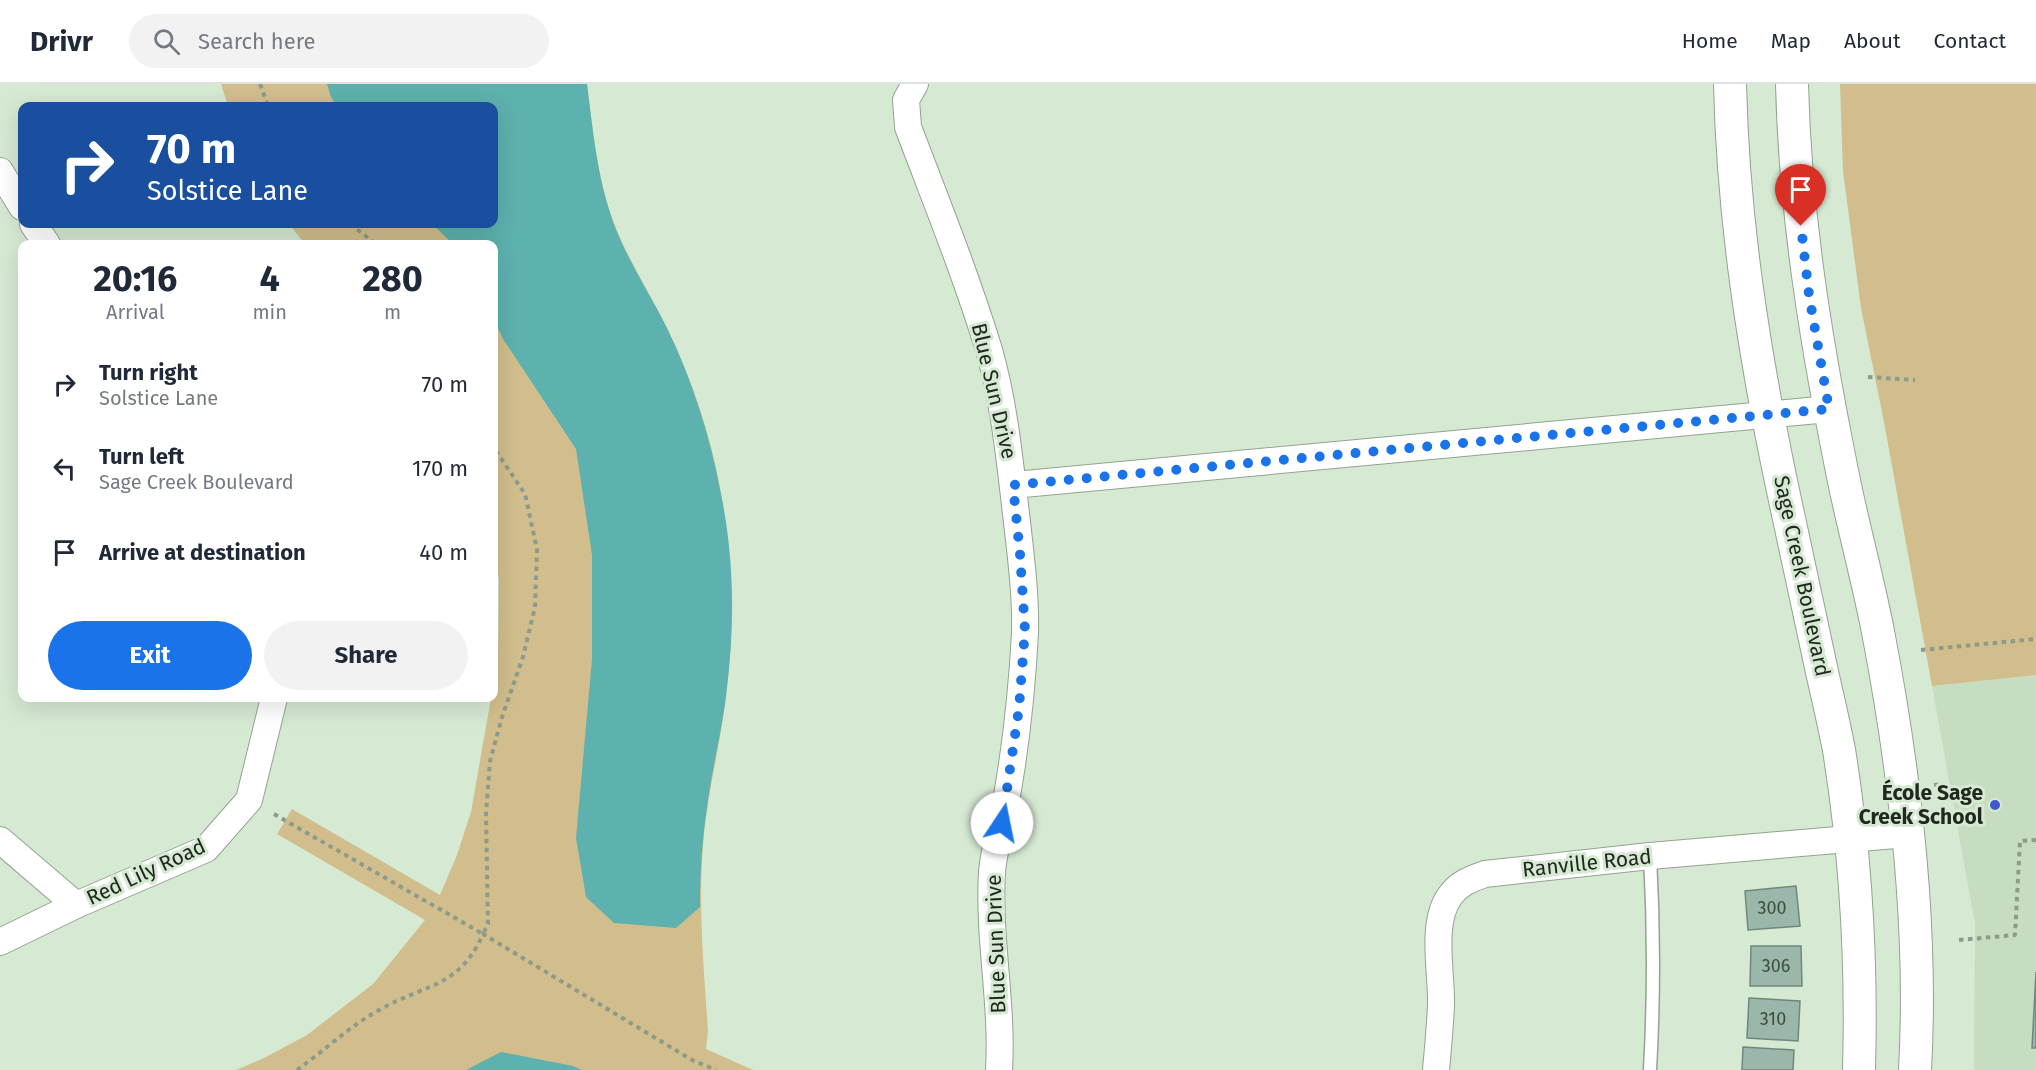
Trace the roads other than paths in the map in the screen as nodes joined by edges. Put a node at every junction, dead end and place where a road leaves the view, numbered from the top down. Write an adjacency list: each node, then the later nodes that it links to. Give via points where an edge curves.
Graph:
1 (915, 84): 8 (street, Blue Sun Drive, via 906,100 908,127 989,351)
2 (1730, 84): 7 (street, Sage Creek Boulevard, via 1738,224 1752,333)
3 (1792, 84): 6 (street, via 1808,283)
4 (0, 171): 5 (street)
5 (18, 200)
6 (1829, 409): 7 (street); 10 (street, via 1879,634 1898,744)
7 (1768, 415): 8 (street); 11 (street, Sage Creek Boulevard, via 1838,749)
8 (1013, 485): 16 (street, Blue Sun Drive, via 1025,630 1007,800 993,869 991,912)
9 (273, 702): 14 (street, Red Lily Road, via 249,800 206,849)
10 (1907, 834): 11 (street, Ranville Road); 20 (street, via 1916,949)
11 (1850, 839): 13 (street, Ranville Road); 19 (street, Sage Creek Boulevard, via 1861,1005)
12 (0, 840): 14 (street)
13 (1650, 856): 17 (street, Ranville Road, via 1485,874 1462,883 1449,896 1441,914); 18 (lane, via 1654,964)
14 (76, 905): 15 (street, Red Lily Road)
15 (0, 942)
16 (999, 1070)
17 (1436, 1070)
18 (1650, 1070)
19 (1859, 1070)
20 (1915, 1070)

